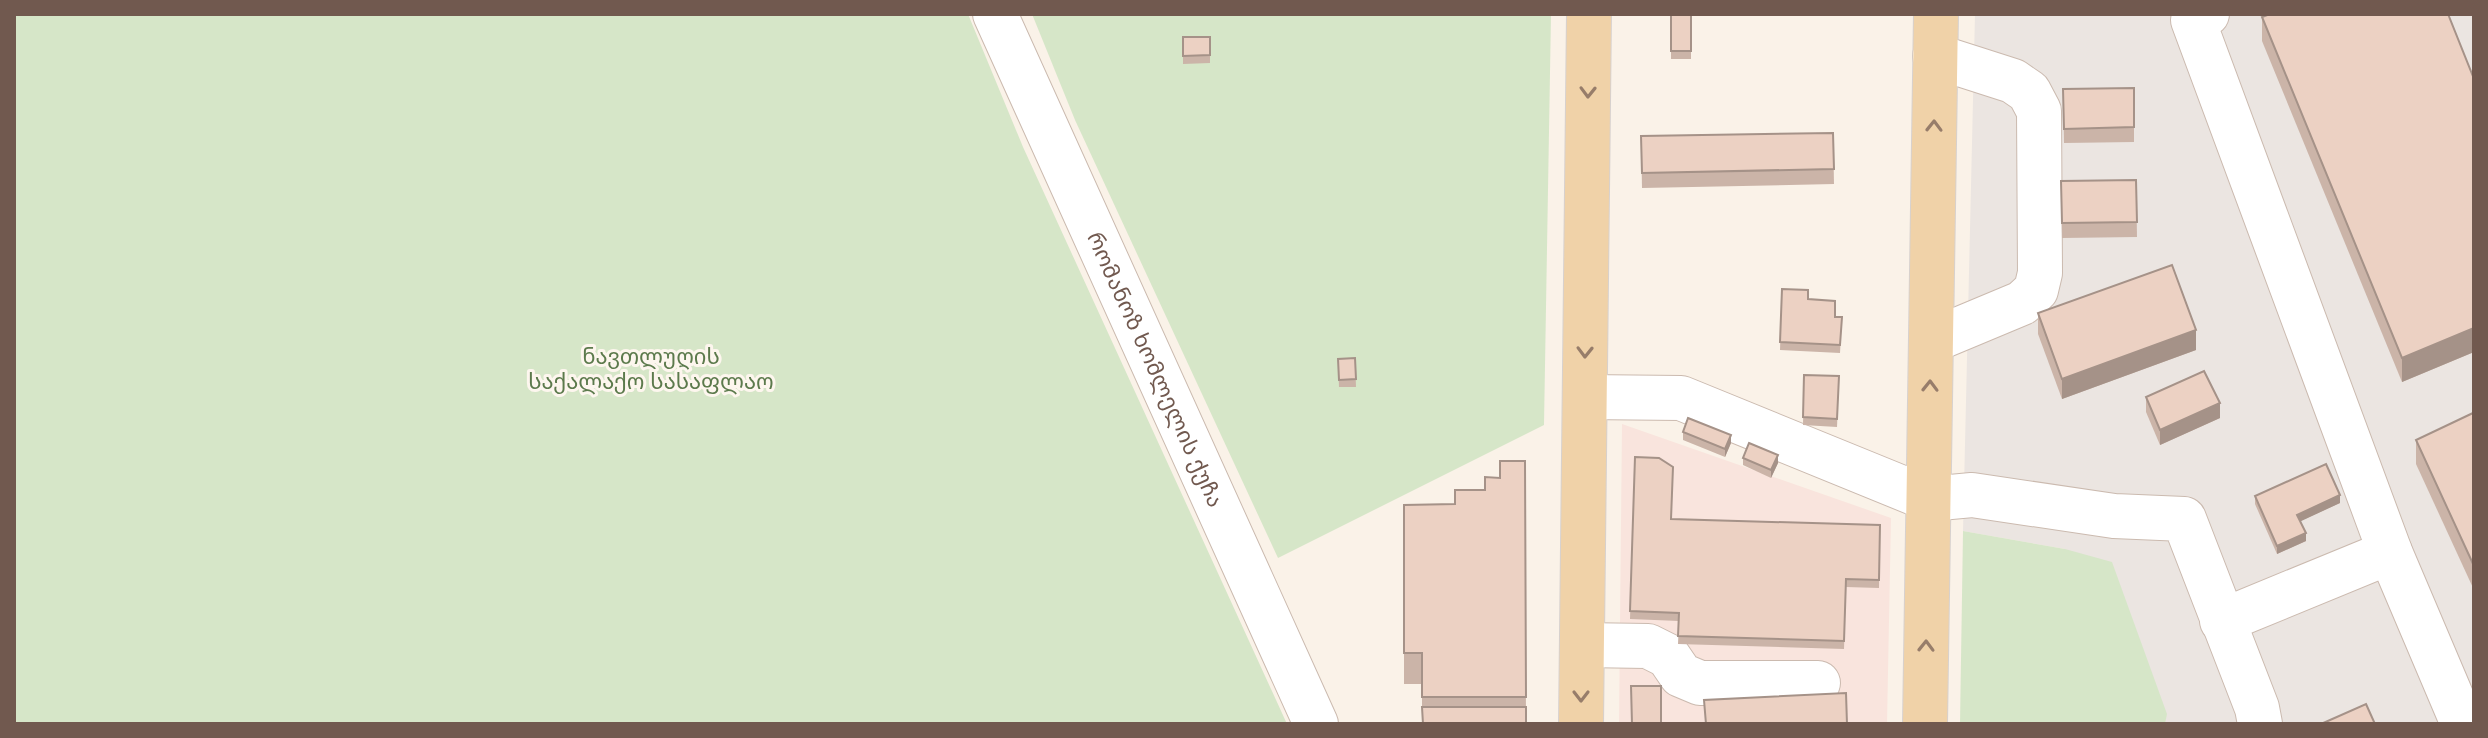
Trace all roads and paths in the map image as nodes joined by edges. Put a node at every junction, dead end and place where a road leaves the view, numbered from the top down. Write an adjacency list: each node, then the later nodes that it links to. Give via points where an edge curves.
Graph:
1 (995, 14): 12 (street, რომანოზ ხომლელის ქუჩა)
2 (1589, 14): 6 (main road, one-way to 6)
3 (2207, 14): 8 (street, via 2193,20)
4 (1935, 35): 5 (main road, one-way to 4); 5 (street, via 2029,92 2039,111 2040,273 2036,290 2022,303)
5 (1931, 341): 7 (main road, one-way to 5)
6 (1585, 397): 7 (street, via 1681,398); 10 (main road)
7 (1929, 499): 9 (street, via 1972,495 2114,516 2184,519); 14 (main road, one-way to 7)
8 (2390, 552): 9 (street); 16 (street)
9 (2222, 621): 15 (street)
10 (1582, 645): 11 (street, via 1648,646 1668,656 1681,675 1700,683); 13 (main road, one-way to 13)
11 (1818, 683)
12 (1316, 724)
13 (1581, 724)
14 (1925, 724)
15 (2260, 724)
16 (2463, 724)

